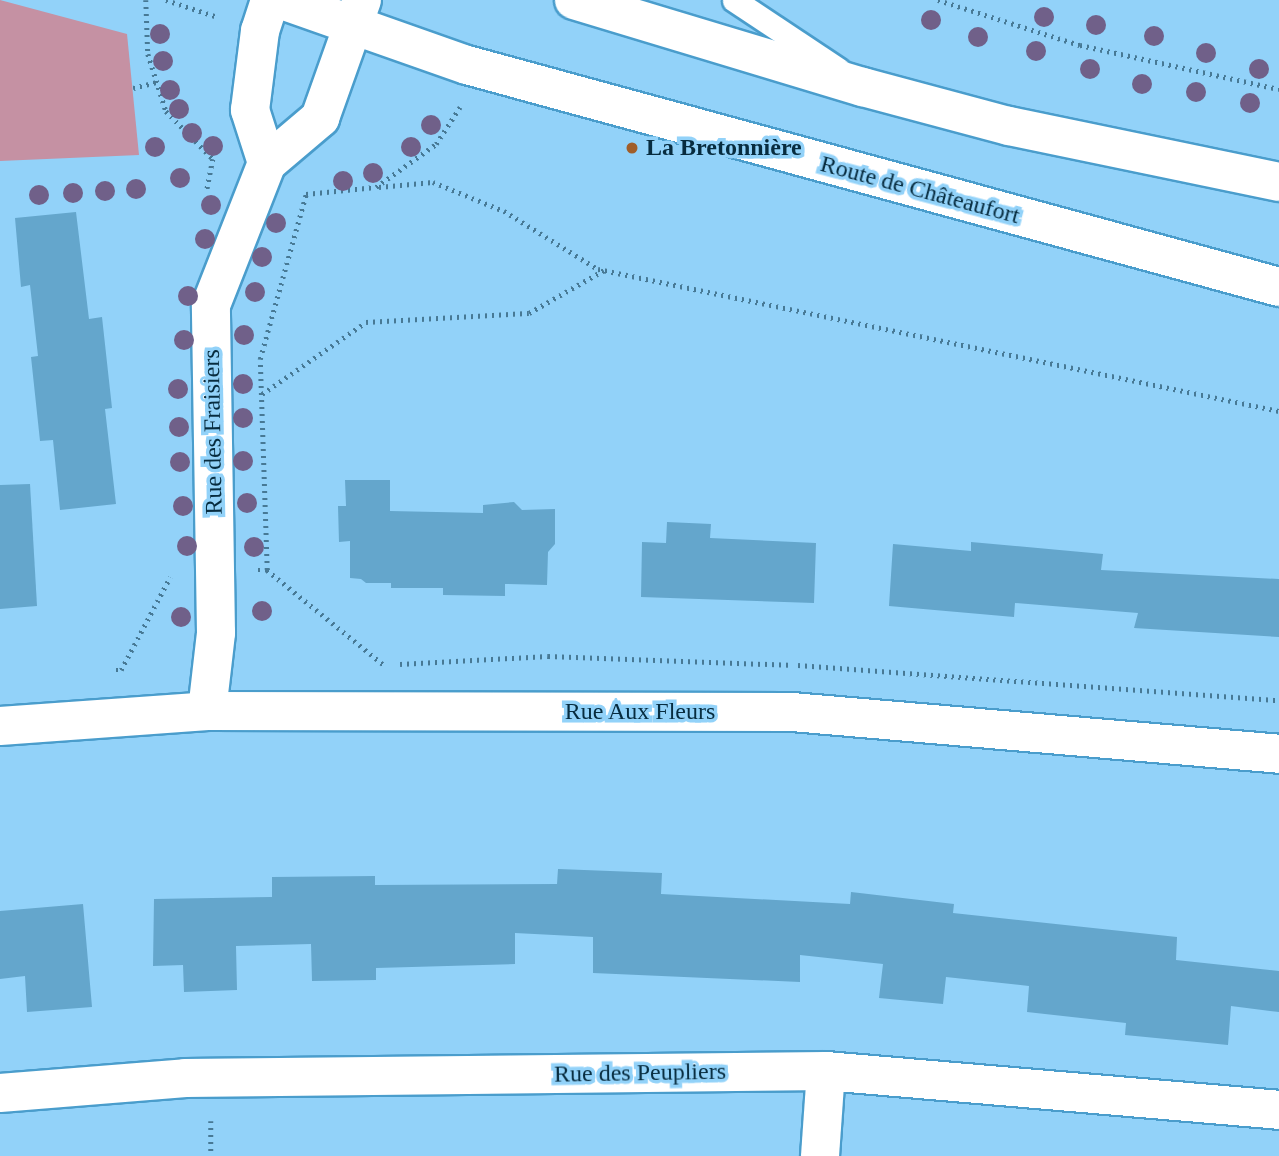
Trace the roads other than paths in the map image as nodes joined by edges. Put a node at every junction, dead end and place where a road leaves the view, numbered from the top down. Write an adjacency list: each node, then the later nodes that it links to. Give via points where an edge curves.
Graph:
1 (282, 0): 4 (street, Route de Châteaufort)
2 (574, 0): 6 (street)
3 (734, 0): 6 (lane)
4 (358, 13): 7 (street, via 320,118); 9 (street, Route de Châteaufort, via 467,65)
5 (265, 16): 7 (street, via 250,110)
6 (863, 87): 8 (street, via 1009,126)
7 (267, 163): 10 (street, Rue des Fraisiers, via 211,305 216,633)
8 (1279, 182)
9 (1279, 287)
10 (207, 711): 11 (street, Rue Aux Fleurs); 12 (street, Rue Aux Fleurs, via 792,712)
11 (0, 726)
12 (1279, 754)
13 (826, 1071): 14 (street, Rue des Peupliers, via 198,1078); 15 (street, Rue des Peupliers); 16 (street)
14 (0, 1093)
15 (1279, 1110)
16 (820, 1156)

